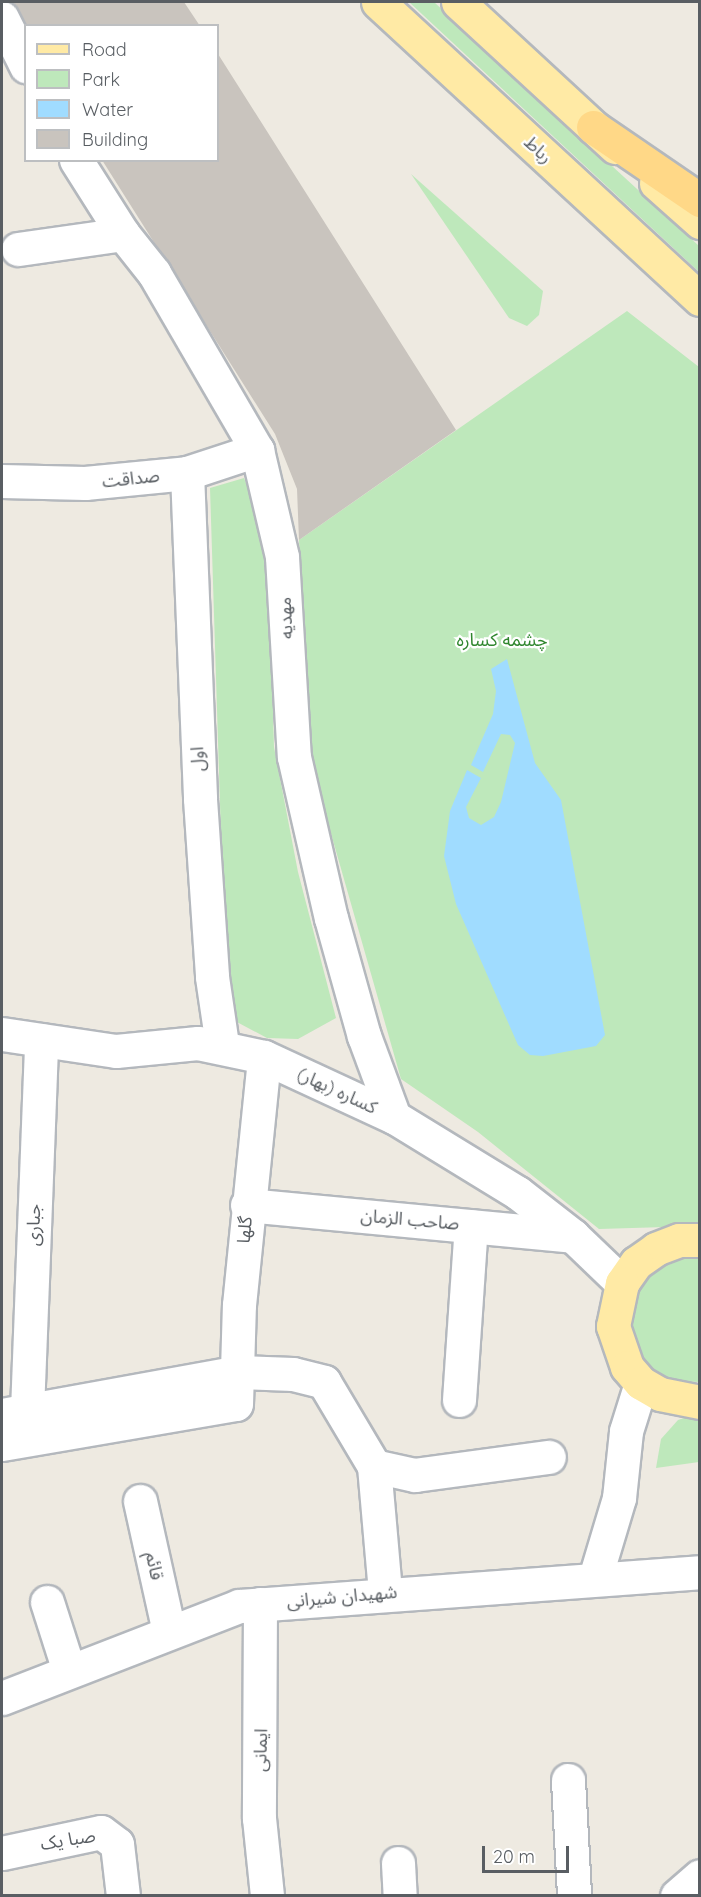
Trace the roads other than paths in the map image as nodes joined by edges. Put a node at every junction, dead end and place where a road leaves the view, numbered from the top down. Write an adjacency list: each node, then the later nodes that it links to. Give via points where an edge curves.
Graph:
1 (378, 2): 11 (main road, رباط)
2 (458, 2): 5 (main road)
3 (2, 18): 4 (street)
4 (24, 62)
5 (593, 127): 7 (highway); 8 (main road)
6 (77, 162): 9 (street, مهدیه)
7 (699, 200)
8 (699, 222)
9 (123, 234): 10 (street); 12 (street, مهدیه, via 154,273)
10 (18, 249)
11 (699, 298)
12 (257, 450): 13 (street, صداقت); 19 (street, مهدیه, via 282,557 294,757 331,918 364,1036)
13 (187, 473): 14 (street, صداقت, via 85,483); 17 (street, اول, via 200,799 212,977)
14 (2, 481)
15 (2, 1034): 16 (street, کساره (بهار))
16 (41, 1040): 17 (street, کساره (بهار), via 116,1051 198,1043); 29 (street, جباری)
17 (222, 1045): 18 (street, کساره (بهار))
18 (264, 1057): 19 (street, کساره (بهار)); 20 (street, گلها)
19 (394, 1117): 22 (street, کساره (بهار), via 518,1193)
20 (247, 1205): 21 (street, صاحب الزمان); 25 (street, گلها, via 239,1305)
21 (471, 1226): 22 (street, صاحب الزمان); 27 (street)
22 (573, 1236): 24 (street, کساره (بهار))
23 (699, 1240): 24 (main road, via 679,1240 656,1249 636,1263)
24 (622, 1283): 26 (main road, via 615,1304 615,1336 627,1367)
25 (239, 1372): 29 (street); 30 (street, گلها, via 236,1404); 32 (street, via 294,1374 324,1382)
26 (641, 1383): 28 (main road, via 680,1401); 35 (street, via 626,1431 619,1497)
27 (459, 1400)
28 (699, 1402)
29 (14, 1413)
30 (2, 1444)
31 (549, 1457): 32 (street, via 415,1475)
32 (374, 1466): 36 (street)
33 (140, 1501): 39 (street, قائم)
34 (699, 1572): 35 (street, شهیدان شیرانی)
35 (596, 1578): 36 (street, شهیدان شیرانی)
36 (385, 1593): 38 (street, شهیدان شیرانی)
37 (47, 1602): 40 (street)
38 (260, 1604): 39 (street, شهیدان شیرانی, via 239,1606); 47 (street, ایمانی, via 259,1818)
39 (169, 1632): 40 (street, شهیدان شیرانی)
40 (69, 1671): 41 (street, شهیدان شیرانی)
41 (2, 1698)
42 (568, 1779): 49 (street)
43 (2, 1853): 46 (street, صبا یک, via 101,1832 117,1844)
44 (398, 1863): 48 (street)
45 (699, 1876): 50 (street)
46 (123, 1896)
47 (267, 1896)
48 (400, 1896)
49 (573, 1896)
50 (677, 1896)

